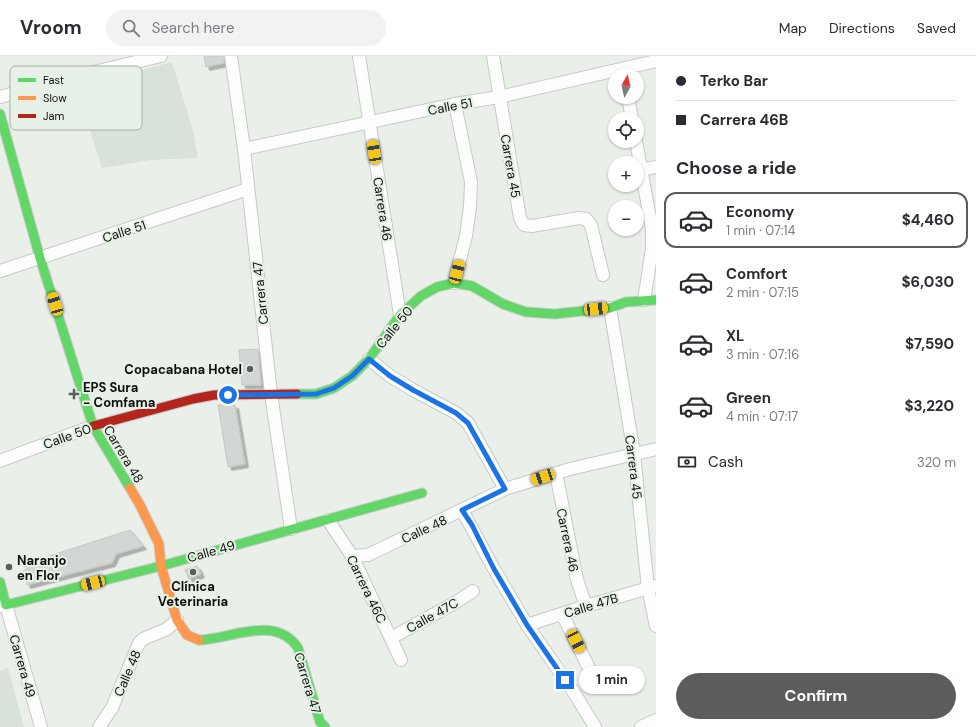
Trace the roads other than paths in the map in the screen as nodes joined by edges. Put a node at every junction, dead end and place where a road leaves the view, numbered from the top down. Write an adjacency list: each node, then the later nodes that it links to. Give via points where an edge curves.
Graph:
1 (161, 56): 7 (street)
2 (231, 56): 17 (street, Carrera 47)
3 (359, 56): 16 (street, Carrera 46)
4 (493, 56): 13 (street, Carrera 45)
5 (621, 56): 8 (street)
6 (656, 61): 9 (street, Calle 51)
7 (119, 66)
8 (623, 68)
9 (636, 68)
10 (608, 75): 13 (street, Calle 51)
11 (10, 94): 12 (street)
12 (0, 97)
13 (499, 97): 14 (street, Calle 51); 24 (street, Carrera 45, via 520,218 524,225 586,219 591,225)
14 (455, 104): 16 (street, Calle 51); 25 (street, via 471,182 466,236)
15 (0, 114): 22 (street, Carrera 48)
16 (369, 123): 17 (street, Calle 51); 29 (street, Carrera 46)
17 (244, 149): 21 (street, Carrera 47)
18 (656, 167): 19 (street)
19 (644, 169)
20 (644, 186): 26 (street, via 652,230 652,249)
21 (248, 190): 22 (street, Calle 51); 31 (street, Carrera 47)
22 (40, 258): 23 (street, Calle 51); 32 (street, Carrera 48)
23 (0, 271)
24 (603, 275)
25 (454, 283): 28 (street, Calle 50, via 472,286 503,304 526,312 555,314); 29 (street, Calle 50, via 437,287 421,296)
26 (644, 300): 27 (street, Calle 50); 28 (street, Calle 50, via 626,302)
27 (656, 300)
28 (610, 308): 34 (street, Carrera 45)
29 (400, 315): 30 (street, Calle 50)
30 (369, 359): 31 (street, Calle 50, via 352,376 334,388 316,394); 37 (street, via 395,379 456,413 468,423)
31 (271, 394): 32 (street, Calle 50, via 214,395); 41 (street, Carrera 47)
32 (93, 426): 35 (street, Calle 50); 43 (street, Carrera 48, via 140,505 159,544)
33 (656, 449): 34 (street, Calle 48)
34 (634, 454): 36 (street, Calle 48); 45 (street, Carrera 45)
35 (0, 461)
36 (556, 473): 37 (street, Calle 48); 48 (street, Carrera 46, via 577,580)
37 (505, 489): 39 (street, Calle 48)
38 (422, 494): 40 (street, Calle 49)
39 (462, 510): 42 (street, Calle 48, via 368,555); 51 (street)
40 (328, 520): 41 (street, Calle 49); 42 (street, Carrera 46C)
41 (291, 529): 43 (street, Calle 49)
42 (352, 556): 53 (street, Carrera 46C)
43 (161, 566): 47 (street, Calle 49); 50 (street, Carrera 48)
44 (0, 582): 47 (street, Carrera 49)
45 (652, 587): 48 (street, Calle 47B); 52 (street, Carrera 45)
46 (473, 591): 53 (street, Calle 47C)
47 (3, 606): 57 (street, Carrera 49)
48 (586, 606): 49 (street, Calle 47B)
49 (562, 614): 51 (street, Calle 47B); 55 (street)
50 (177, 620): 58 (street, Calle 48, via 167,629 143,639 139,644 112,708); 59 (street, Carrera 47, via 186,636 200,640 262,629 292,639 298,648 320,722)
51 (527, 625): 60 (street)
52 (656, 626)
53 (391, 638): 54 (street, Carrera 46C)
54 (401, 660)
55 (593, 676)
56 (656, 720): 61 (street)
57 (41, 727)
58 (100, 727)
59 (325, 727)
60 (595, 727)
61 (641, 727)

